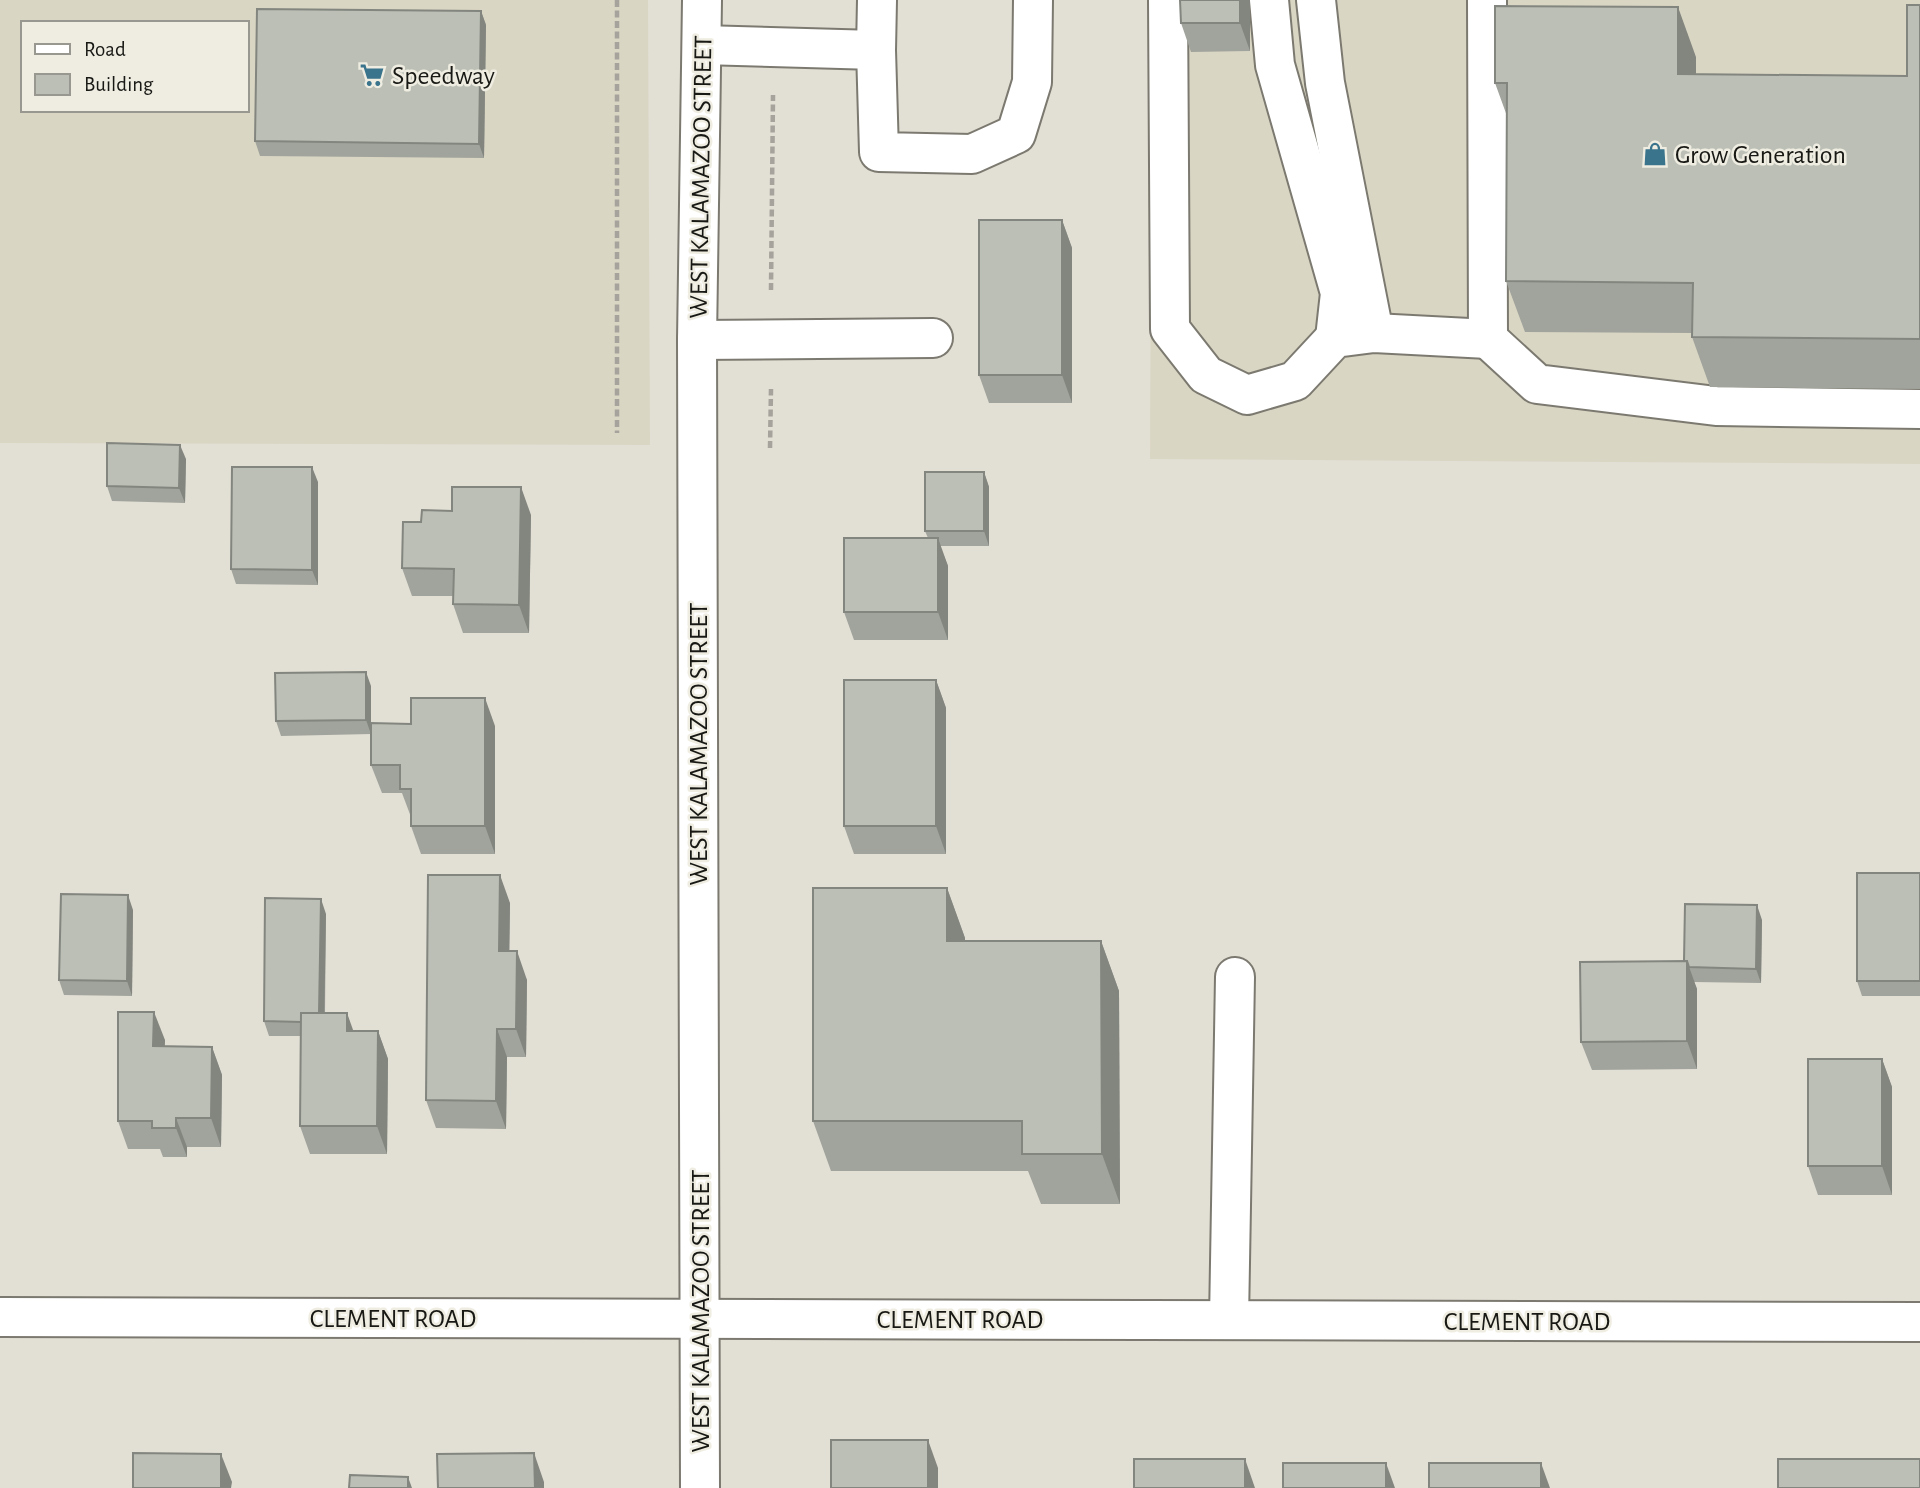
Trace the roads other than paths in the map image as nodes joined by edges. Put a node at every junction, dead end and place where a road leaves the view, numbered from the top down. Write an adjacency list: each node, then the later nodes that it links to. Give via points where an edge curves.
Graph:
1 (702, 0): 8 (street, WEST KALAMAZOO STREET)
2 (877, 0): 9 (street)
3 (1033, 0): 9 (street, via 1032,82 1016,134 972,154 879,152)
4 (1168, 0): 12 (street, via 1170,329 1206,374 1247,395 1295,381)
5 (1269, 0): 12 (street, via 1275,65 1340,293)
6 (1316, 0): 10 (street, via 1325,83)
7 (1487, 0): 13 (street)
8 (702, 45): 9 (street); 14 (street, WEST KALAMAZOO STREET)
9 (876, 50)
10 (1374, 333): 12 (street); 13 (street)
11 (933, 338): 14 (street)
12 (1335, 338)
13 (1488, 339): 15 (street, via 1537,384 1716,406)
14 (697, 340): 18 (street, WEST KALAMAZOO STREET)
15 (1920, 409)
16 (1235, 977): 19 (street)
17 (0, 1317): 18 (street, CLEMENT ROAD)
18 (700, 1319): 19 (street, CLEMENT ROAD); 21 (street, WEST KALAMAZOO STREET)
19 (1229, 1320): 20 (street, CLEMENT ROAD)
20 (1920, 1322)
21 (700, 1488)

